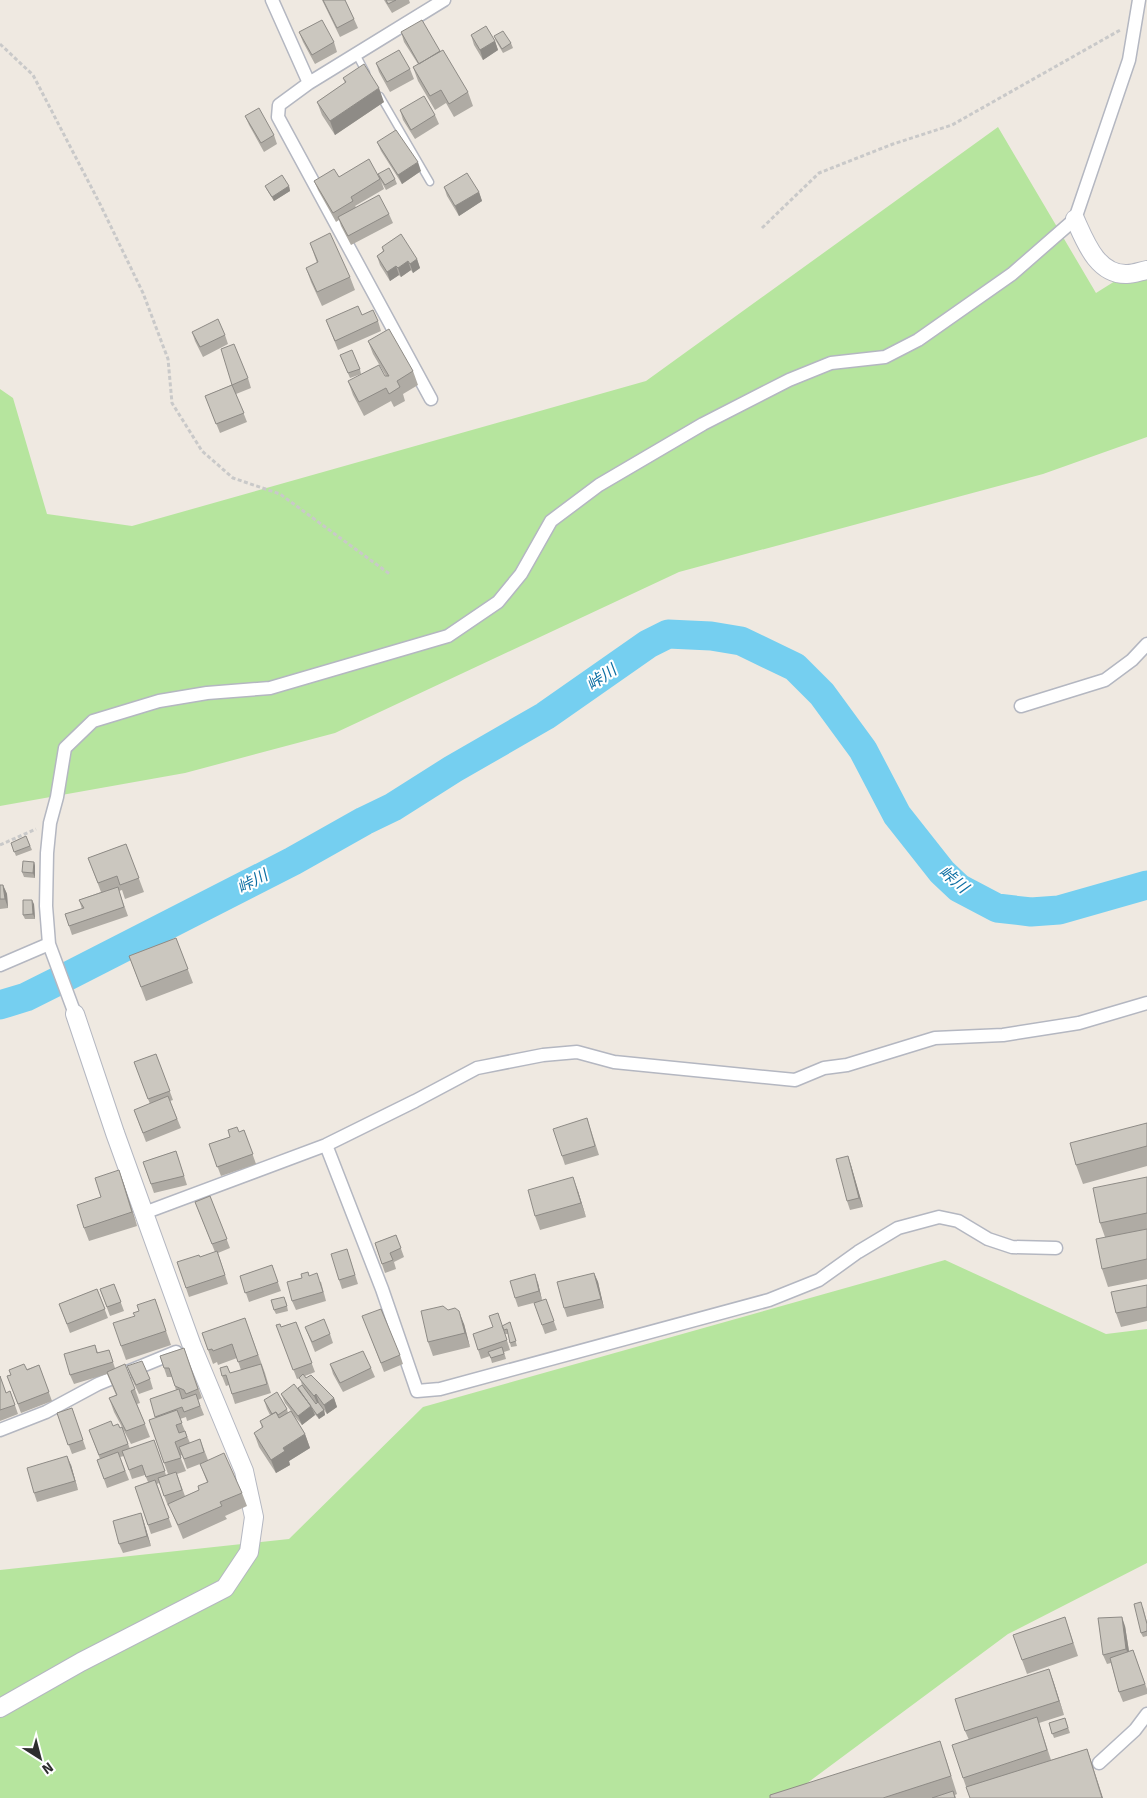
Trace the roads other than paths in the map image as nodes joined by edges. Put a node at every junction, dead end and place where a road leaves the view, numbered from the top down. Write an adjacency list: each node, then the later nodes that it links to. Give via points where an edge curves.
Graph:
1 (272, 0): 6 (street)
2 (444, 0): 4 (street)
3 (1139, 0): 9 (street, via 1129,60)
4 (356, 54): 5 (lane); 6 (street)
5 (369, 78)
6 (309, 83): 11 (street, via 280,105 279,122)
7 (374, 86): 8 (lane)
8 (430, 182)
9 (1075, 219): 10 (street, via 1089,250 1105,268 1126,274); 14 (street, via 1012,274 918,340 885,357 831,364 789,380 703,424 599,485 551,521 521,574 498,602 448,636 270,688 159,701 93,721 65,748 50,823 46,906)
10 (1147, 270)
11 (431, 399)
12 (1147, 644): 13 (street, via 1105,680)
13 (1020, 706)
14 (49, 944): 15 (street); 17 (street)
15 (0, 965)
16 (1147, 1003): 18 (street, via 1078,1023 1003,1035 934,1038 847,1065 824,1068 795,1080 614,1062 577,1052 543,1055 477,1068 416,1102)
17 (75, 1014): 19 (street)
18 (326, 1145): 19 (street); 20 (street, via 382,1290 416,1391 440,1389 770,1300 819,1280 898,1228 939,1216 958,1221 988,1239 1012,1247)
19 (144, 1213): 21 (street)
20 (1056, 1248)
21 (192, 1346): 22 (street, via 98,1384 46,1412); 23 (street, via 244,1472 254,1518 249,1552 225,1588)
22 (0, 1430)
23 (0, 1708)
24 (1147, 1714): 25 (street, via 1135,1730)
25 (1099, 1763)

